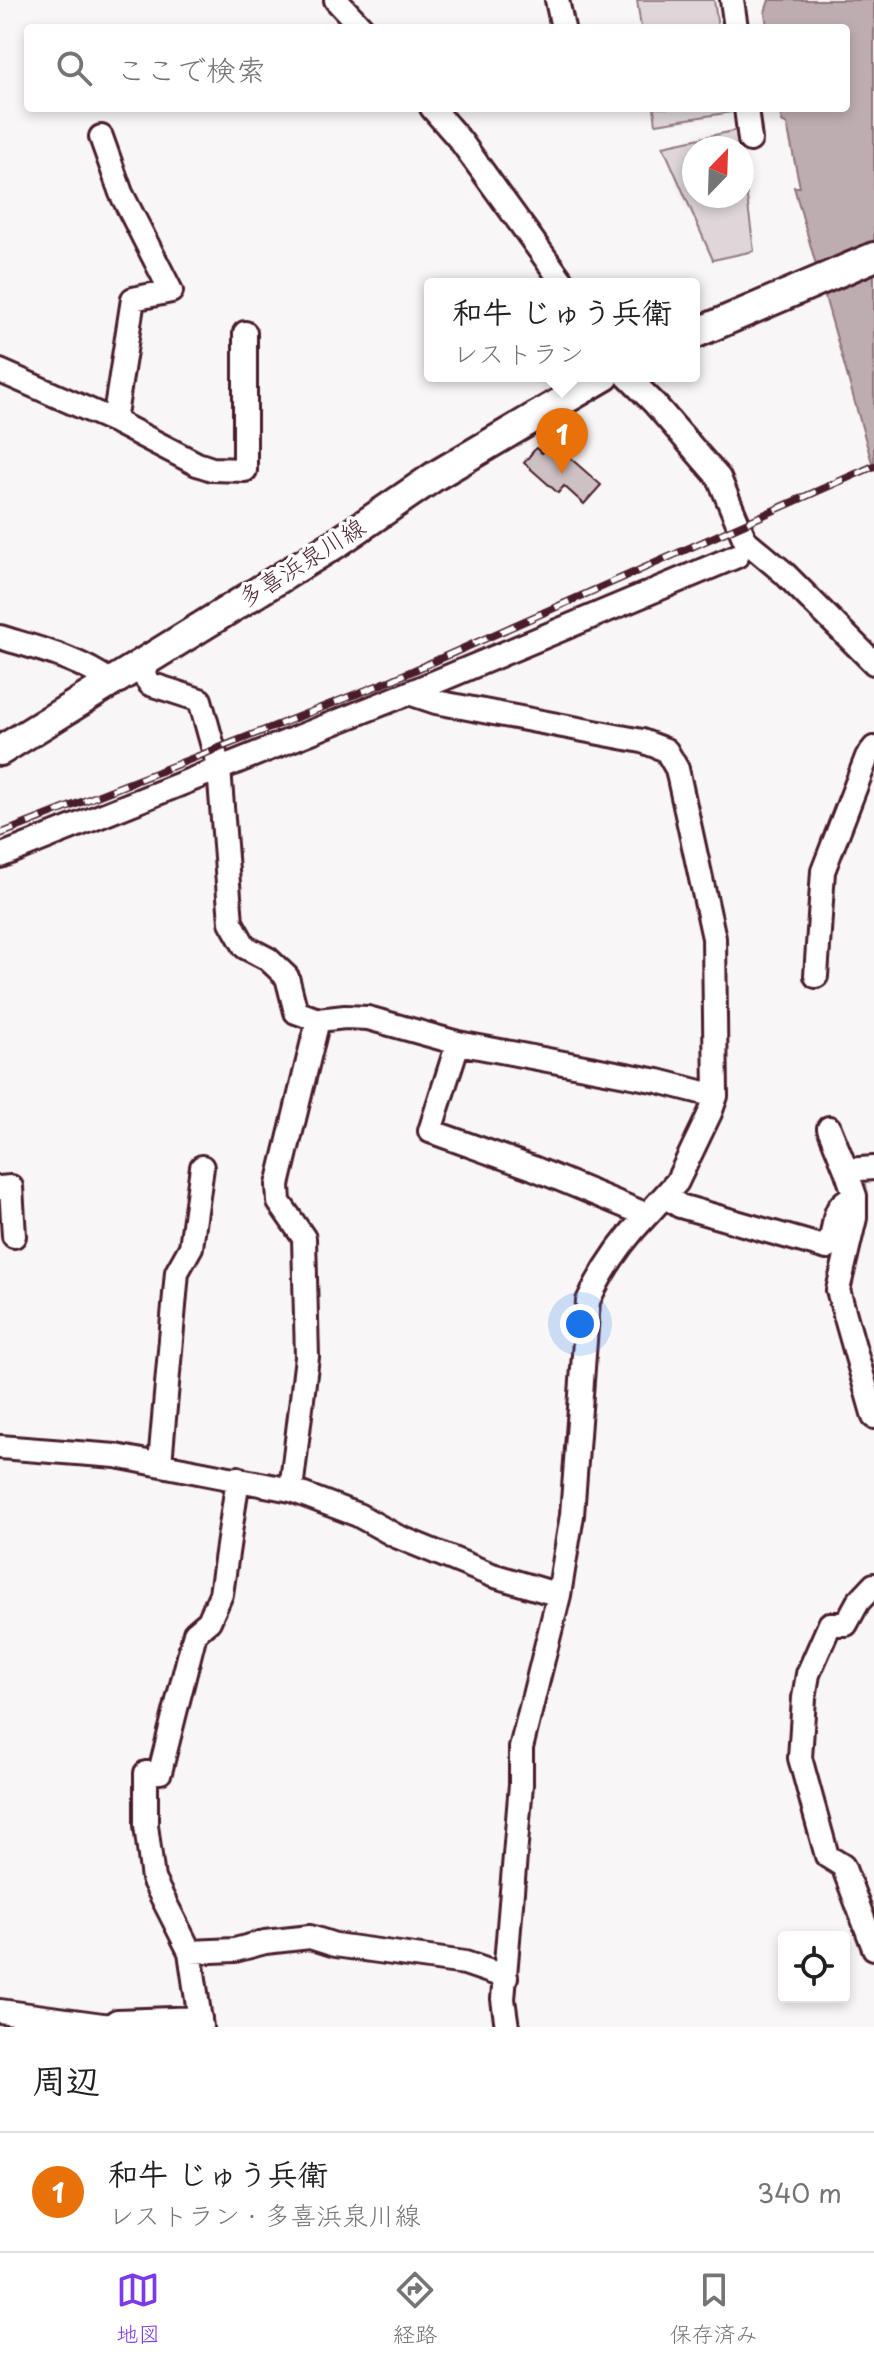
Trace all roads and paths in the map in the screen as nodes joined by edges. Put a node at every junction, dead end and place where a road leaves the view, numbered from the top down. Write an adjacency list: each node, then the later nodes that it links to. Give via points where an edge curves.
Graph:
1 (336, 0): 4 (street)
2 (557, 0): 5 (street)
3 (732, 0): 6 (street)
4 (358, 24)
5 (562, 24)
6 (735, 24)
7 (436, 112): 12 (street)
8 (746, 112): 9 (street)
9 (750, 136)
10 (101, 137): 18 (street, via 121,193 171,291 133,299)
11 (874, 257): 13 (main road)
12 (560, 278)
13 (700, 331)
14 (245, 333): 18 (street, via 245,470 197,464)
15 (1, 373): 18 (street)
16 (595, 382): 22 (main road, 多喜浜泉川線, via 435,476)
17 (633, 382): 21 (street, via 719,478 745,540)
18 (114, 421)
19 (737, 556): 24 (street)
20 (0, 637): 23 (street, via 94,669)
21 (874, 663)
22 (137, 666): 23 (main road, 多喜浜泉川線); 27 (street, via 150,684 200,700)
23 (111, 682): 26 (main road, 多喜浜泉川線)
24 (409, 693): 27 (street); 32 (street, via 666,750 677,769 714,938)
25 (874, 748): 29 (street, via 823,871)
26 (0, 751)
27 (219, 768): 28 (street); 30 (street, via 231,922 245,947 287,977 296,1012)
28 (0, 856)
29 (816, 976)
30 (318, 1020): 31 (street, via 368,1018); 46 (street, via 278,1185 279,1202 304,1238 307,1357)
31 (458, 1043): 32 (street); 40 (street, via 430,1131)
32 (716, 1096): 38 (street, via 677,1182)
33 (829, 1128): 36 (street)
34 (202, 1167): 44 (street, via 191,1247 177,1272)
35 (874, 1168): 36 (street)
36 (846, 1170): 39 (street)
37 (0, 1188): 41 (street, via 11,1187)
38 (665, 1196): 39 (street, via 680,1206 827,1248 836,1210); 40 (street)
39 (855, 1196): 42 (street, via 838,1290)
40 (647, 1215): 48 (street, via 627,1236 588,1301 572,1515)
41 (14, 1236)
42 (874, 1417)
43 (0, 1447): 44 (street)
44 (160, 1463): 45 (street)
45 (238, 1478): 46 (street); 50 (street, via 221,1594 209,1621 195,1633 160,1772 146,1773 153,1879)
46 (291, 1490): 48 (street, via 478,1569)
47 (874, 1585): 49 (street, via 846,1624 830,1624 808,1674 800,1758 827,1856 843,1866)
48 (559, 1595): 51 (street, via 521,1748)
49 (874, 1948)
50 (190, 1952): 51 (street, via 310,1937 465,1963); 53 (street)
51 (506, 1977): 54 (street)
52 (0, 2011): 53 (street, via 110,2026 117,2021)
53 (201, 2022)
54 (507, 2027)

